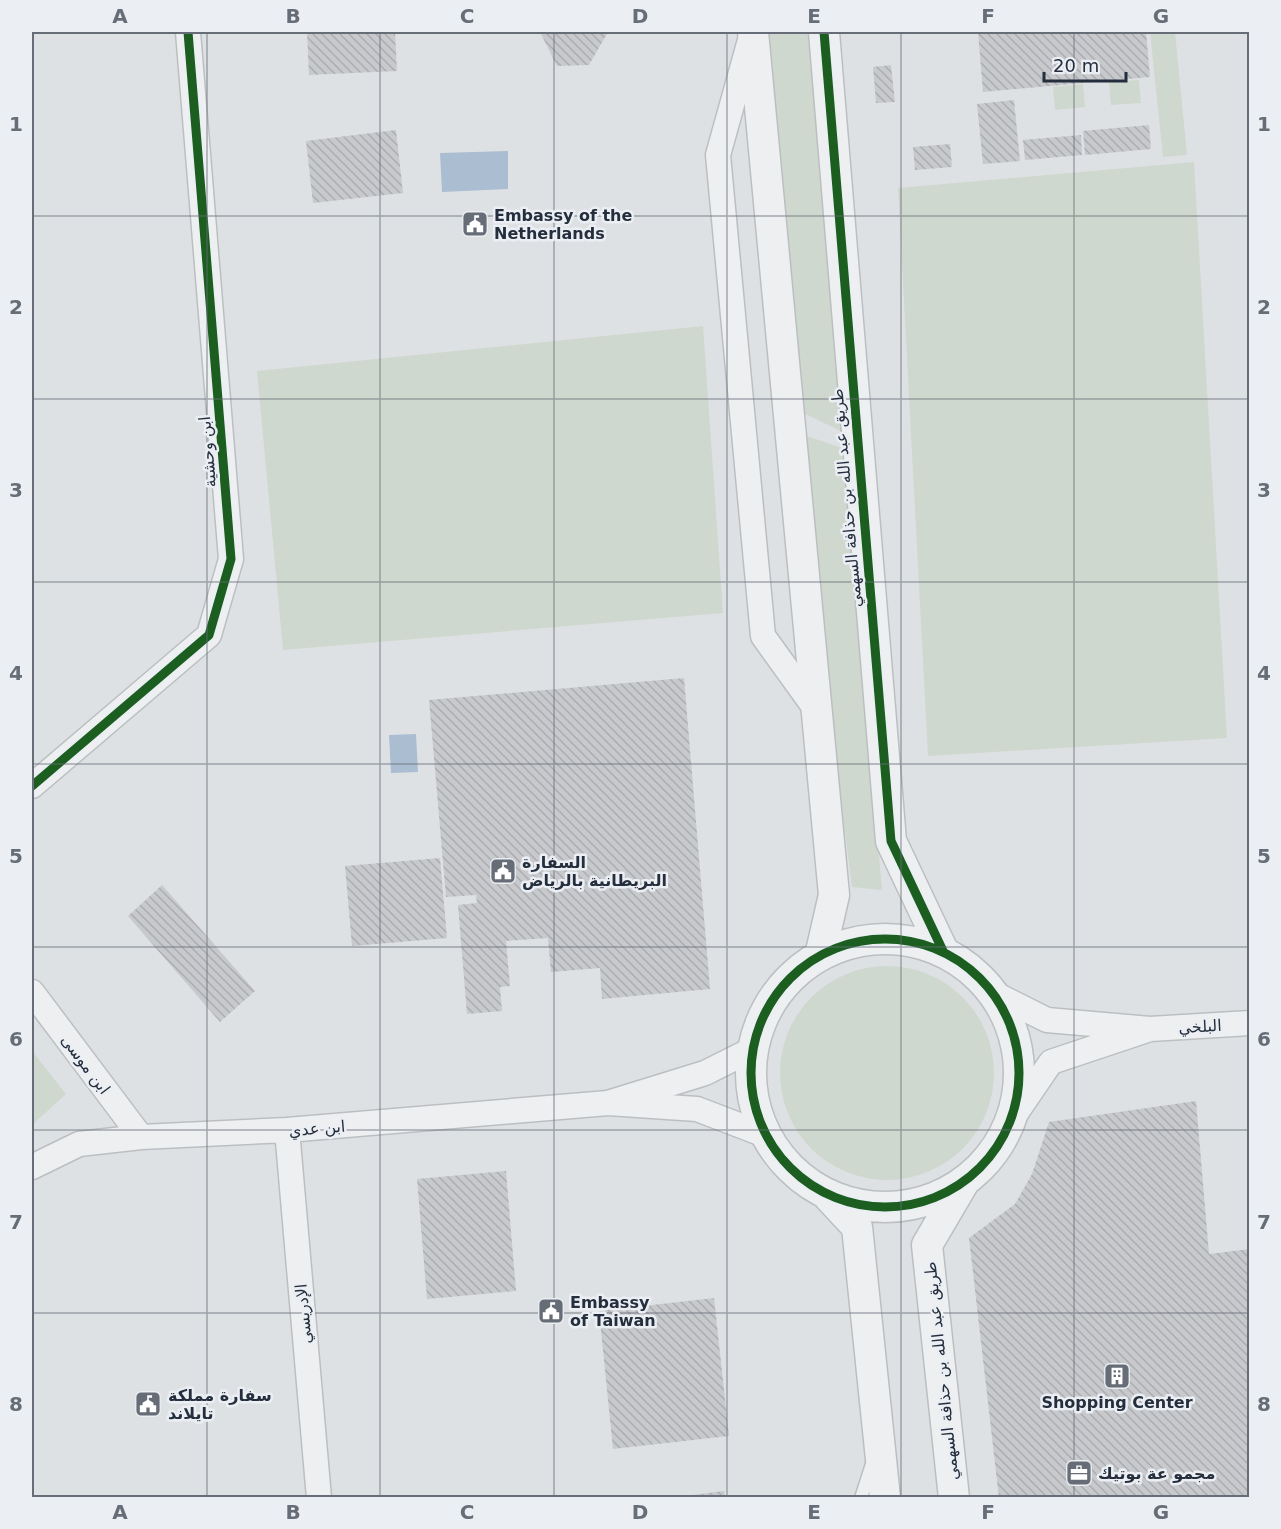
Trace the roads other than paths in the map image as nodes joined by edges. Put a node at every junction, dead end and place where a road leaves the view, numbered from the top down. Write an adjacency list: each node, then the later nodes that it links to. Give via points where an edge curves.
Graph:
1 (188, 32): 5 (street, ابن وحشية, via 231,559 208,634)
2 (753, 32): 4 (street); 4 (street, via 718,155 760,613 763,636)
3 (824, 32): 6 (street, طريق عبد الله بن حذافة السهمي, via 891,841)
4 (817, 711): 7 (street, via 834,895)
5 (32, 786)
6 (943, 951): 7 (street, via 908,940 873,938 846,941); 9 (street, via 971,969)
7 (820, 956): 12 (street, via 783,985 765,1011)
8 (32, 992): 17 (street, ابن موسى)
9 (993, 993): 11 (street, via 1047,1020); 14 (street, via 1013,1033 1019,1078)
10 (1250, 1023): 11 (street, البلخي)
11 (1150, 1029): 14 (street, via 1051,1062)
12 (751, 1050): 13 (street, via 705,1073); 16 (street, via 752,1096)
13 (608, 1103): 15 (street, ابن عدي); 16 (street, via 697,1109)
14 (1010, 1122): 19 (street, via 991,1155)
15 (287, 1130): 17 (street, ابن عدي); 22 (street, الإدريسي)
16 (765, 1135): 20 (street, via 799,1177)
17 (141, 1137): 18 (street, ابن عدي, via 79,1144)
18 (32, 1167)
19 (964, 1182): 20 (street, via 932,1199 897,1208 861,1206); 25 (street, طريق عبد الله بن حذافة السهمي, via 927,1245)
20 (827, 1195): 21 (street, via 858,1227)
21 (880, 1440): 23 (lane); 24 (street)
22 (319, 1497)
23 (861, 1497)
24 (885, 1497)
25 (954, 1497)

